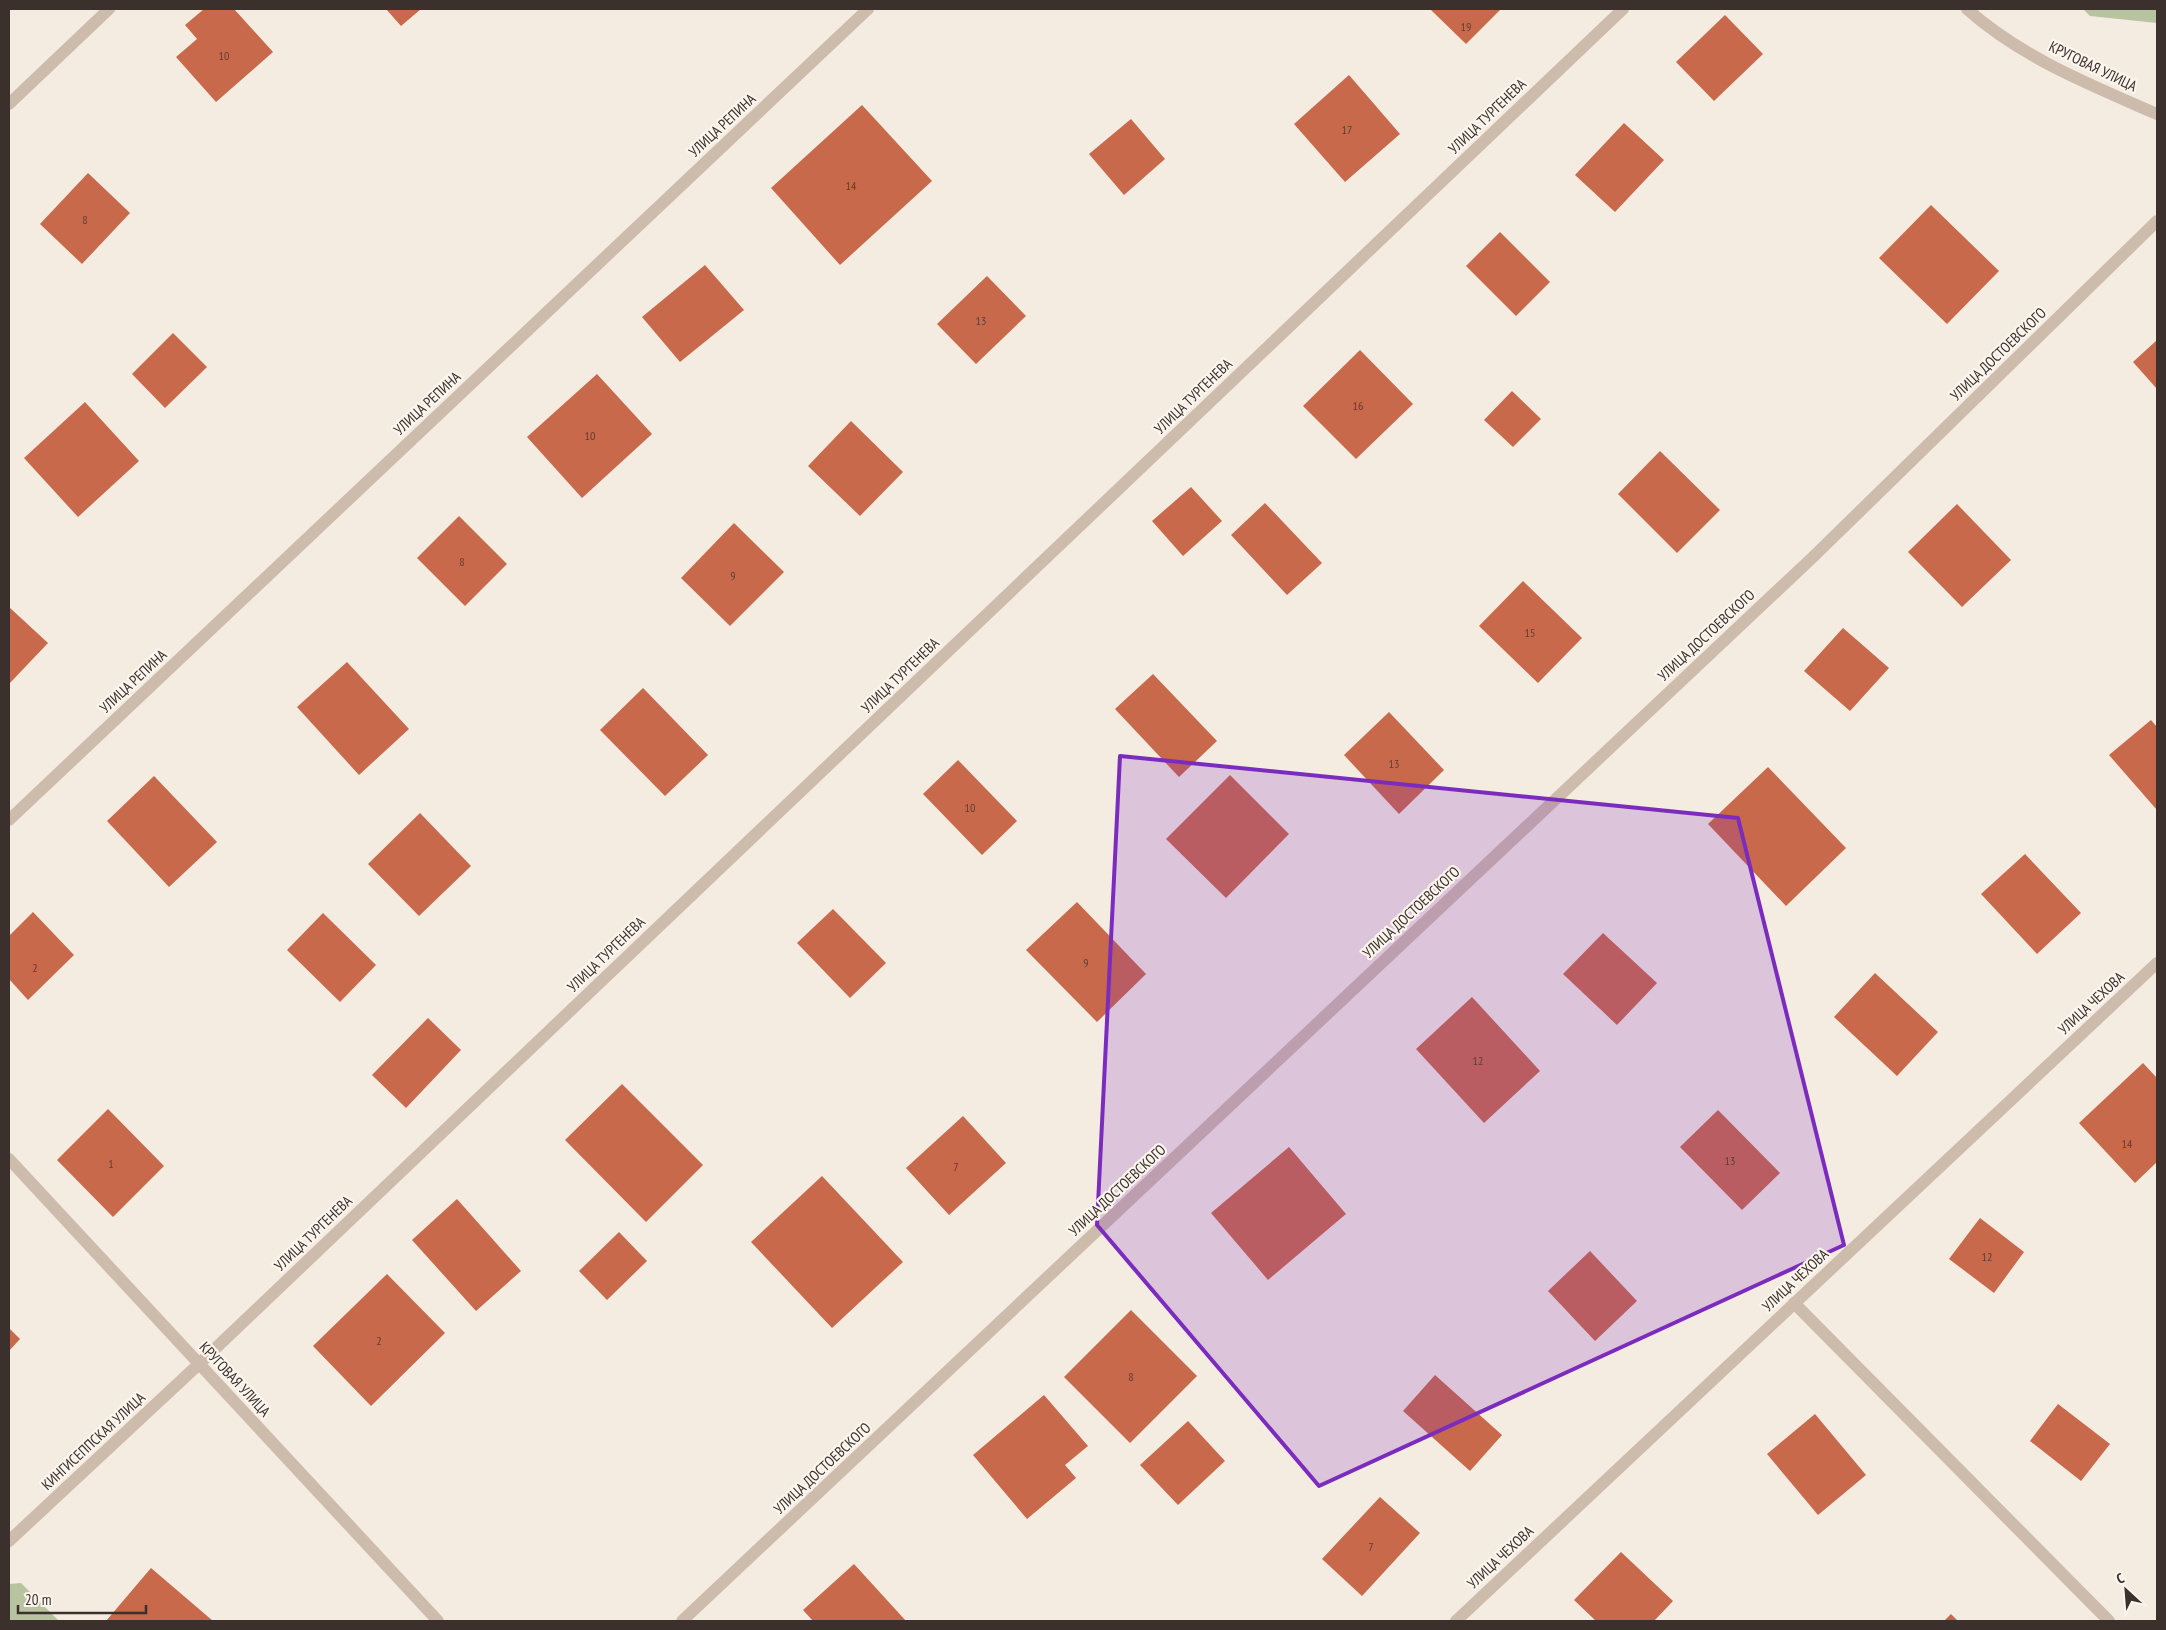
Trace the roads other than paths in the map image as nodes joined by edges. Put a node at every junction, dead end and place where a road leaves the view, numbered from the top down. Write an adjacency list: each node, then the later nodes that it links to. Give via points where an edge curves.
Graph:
1 (109, 9): 5 (street)
2 (868, 9): 8 (street, УЛИЦА РЕПИНА)
3 (1623, 9): 12 (street, УЛИЦА ТУРГЕНЕВА)
4 (1967, 9): 6 (street, КРУГОВАЯ УЛИЦА, via 2058,70)
5 (9, 104)
6 (2157, 114)
7 (2157, 221): 15 (street, УЛИЦА ДОСТОЕВСКОГО, via 1805,564)
8 (9, 820)
9 (2157, 963): 11 (street, УЛИЦА ЧЕХОВА)
10 (9, 1159): 12 (street, КРУГОВАЯ УЛИЦА)
11 (1794, 1303): 16 (street, УЛИЦА ЧЕХОВА); 17 (street)
12 (199, 1364): 13 (street, КИНГИСЕППСКАЯ УЛИЦА); 14 (street, КРУГОВАЯ УЛИЦА)
13 (9, 1541)
14 (438, 1621)
15 (682, 1621)
16 (1456, 1621)
17 (2109, 1621)

